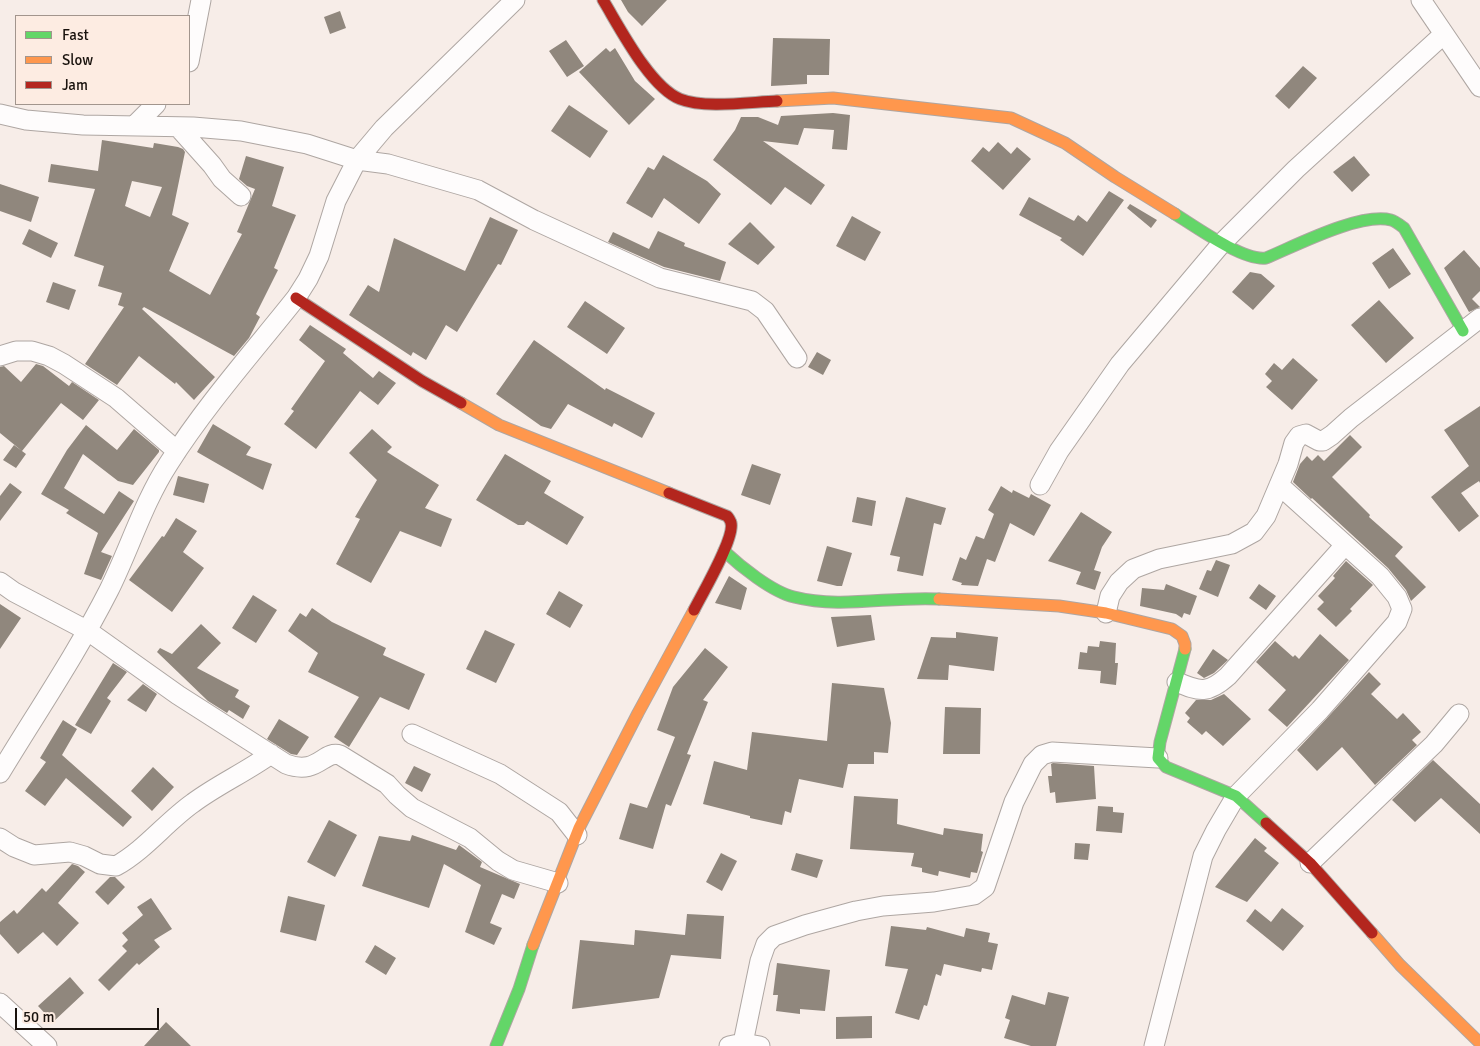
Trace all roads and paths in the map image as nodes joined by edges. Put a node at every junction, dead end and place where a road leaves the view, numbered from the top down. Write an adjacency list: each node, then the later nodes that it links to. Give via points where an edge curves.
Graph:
1 (201, 0): 6 (street)
2 (515, 0): 14 (street, via 384,128)
3 (603, 0): 16 (street, via 648,73 682,100 709,104 833,98 1011,118 1065,143)
4 (1420, 0): 5 (street)
5 (1444, 34): 7 (street); 16 (street, via 1296,169)
6 (190, 57)
7 (1480, 87)
8 (155, 105): 12 (street)
9 (0, 114): 10 (street)
10 (26, 120): 11 (street); 12 (street)
11 (0, 125)
12 (134, 126): 13 (street)
13 (178, 127): 14 (street, via 241,131 307,144); 15 (street)
14 (357, 160): 17 (street, via 336,201 308,279); 21 (street, via 388,164 478,190 534,220 651,274 752,301 764,311)
15 (241, 196)
16 (1222, 243): 19 (street, via 1257,259 1266,258 1349,224 1392,220 1404,228); 23 (street, via 1120,364 1059,451)
17 (296, 298): 22 (street); 26 (street, via 422,381 499,426 727,516 731,530)
18 (1480, 318): 19 (street)
19 (1463, 331): 24 (street, via 1328,439 1319,441 1306,434 1299,436)
20 (0, 356): 22 (street, via 32,351 64,364 116,398)
21 (797, 358)
22 (177, 451): 29 (street, via 150,496 113,583)
23 (1040, 485)
24 (1279, 485): 25 (street); 28 (street, via 1266,516 1254,532 1232,544 1159,559 1133,569 1118,582)
25 (1345, 544): 30 (street, via 1216,686 1207,690 1194,689); 36 (street, via 1380,576 1397,597 1402,609 1397,622 1320,710)
26 (724, 551): 28 (street, via 769,585 792,597 824,602 927,598); 37 (street)
27 (0, 582): 29 (street)
28 (1106, 612): 30 (street, via 1172,628 1182,636 1184,655)
29 (88, 631): 33 (street, via 178,696); 35 (street)
30 (1177, 682): 34 (street)
31 (1459, 714): 41 (street, via 1434,744)
32 (412, 734): 38 (street, via 500,774)
33 (271, 754): 40 (street, via 194,802 140,850 116,866 100,864 70,852 34,855); 42 (street, via 286,764 301,768 310,768 332,754 340,755 387,784 412,808 470,838 513,870)
34 (1158, 758): 36 (street, via 1166,767); 45 (street, via 1052,752 1042,755 1033,764 1014,802 985,887 974,895 874,908 774,936 766,944 760,961)
35 (0, 772)
36 (1236, 796): 41 (street); 48 (street, via 1203,856)
37 (593, 802): 38 (street); 39 (street)
38 (559, 812): 39 (street)
39 (576, 835): 42 (street)
40 (0, 838)
41 (1310, 863): 44 (street, via 1400,964)
42 (558, 882): 47 (street)
43 (0, 1003): 46 (street)
44 (1479, 1044)
45 (744, 1045)
46 (46, 1046)
47 (496, 1046)
48 (1154, 1046)

